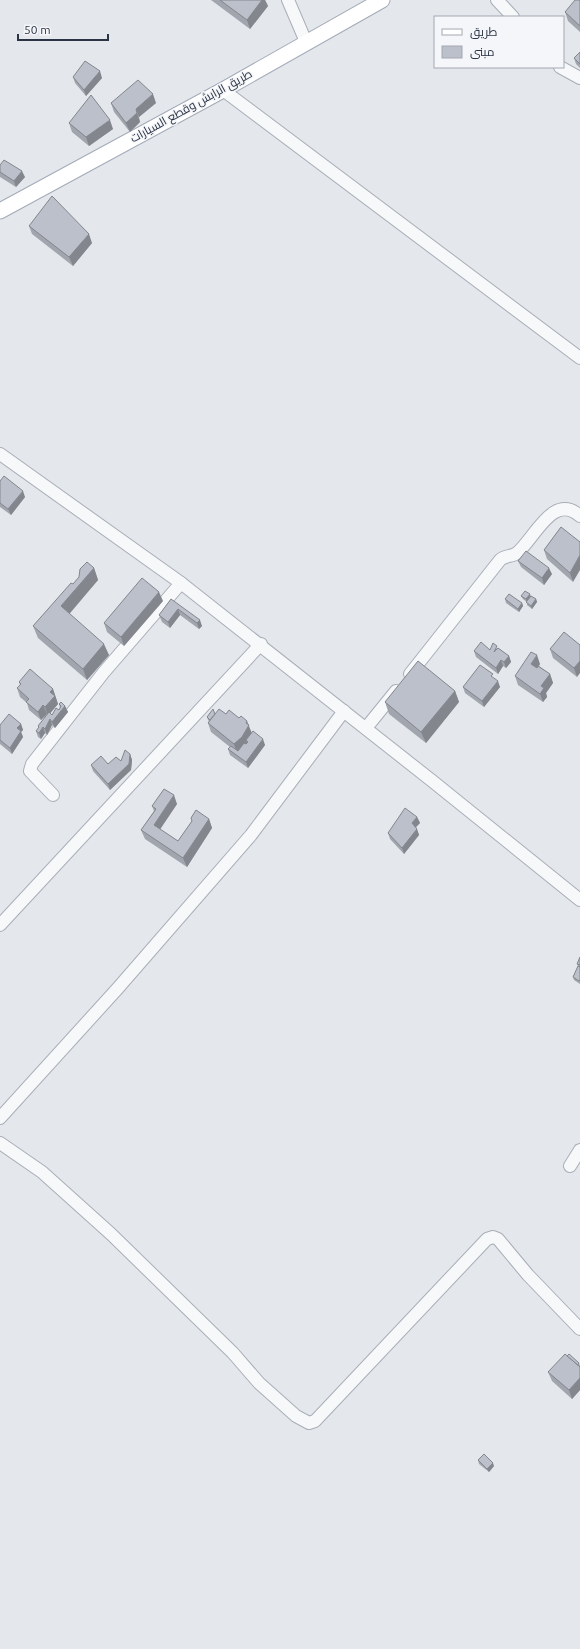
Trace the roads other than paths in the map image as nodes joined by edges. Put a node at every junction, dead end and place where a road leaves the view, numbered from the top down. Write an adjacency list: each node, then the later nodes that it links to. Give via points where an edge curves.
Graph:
1 (288, 0): 5 (street)
2 (382, 0): 5 (main road, طريق الرابش وقطع السيارات)
3 (497, 0): 4 (street)
4 (512, 16)
5 (306, 42): 8 (main road, طريق الرابش وقطع السيارات)
6 (562, 68): 7 (street)
7 (580, 78)
8 (223, 90): 9 (main road, طريق الرابش وقطع السيارات); 10 (street)
9 (0, 211)
10 (580, 358)
11 (0, 454): 13 (street)
12 (580, 516): 16 (street, via 568,508 561,508 542,523 516,554 500,560)
13 (181, 583): 14 (street); 17 (street, via 104,672 32,764 30,771)
14 (261, 644): 15 (street); 19 (street)
15 (344, 711): 16 (street); 20 (street, via 251,835 118,988)
16 (366, 728): 18 (street)
17 (53, 795)
18 (580, 900)
19 (0, 925)
20 (0, 1118)
21 (0, 1143): 24 (street, via 42,1172 111,1234 233,1353 259,1383 296,1416 309,1423 315,1421 487,1239 492,1237 498,1239)
22 (580, 1150): 23 (street)
23 (570, 1166)
24 (580, 1329)

